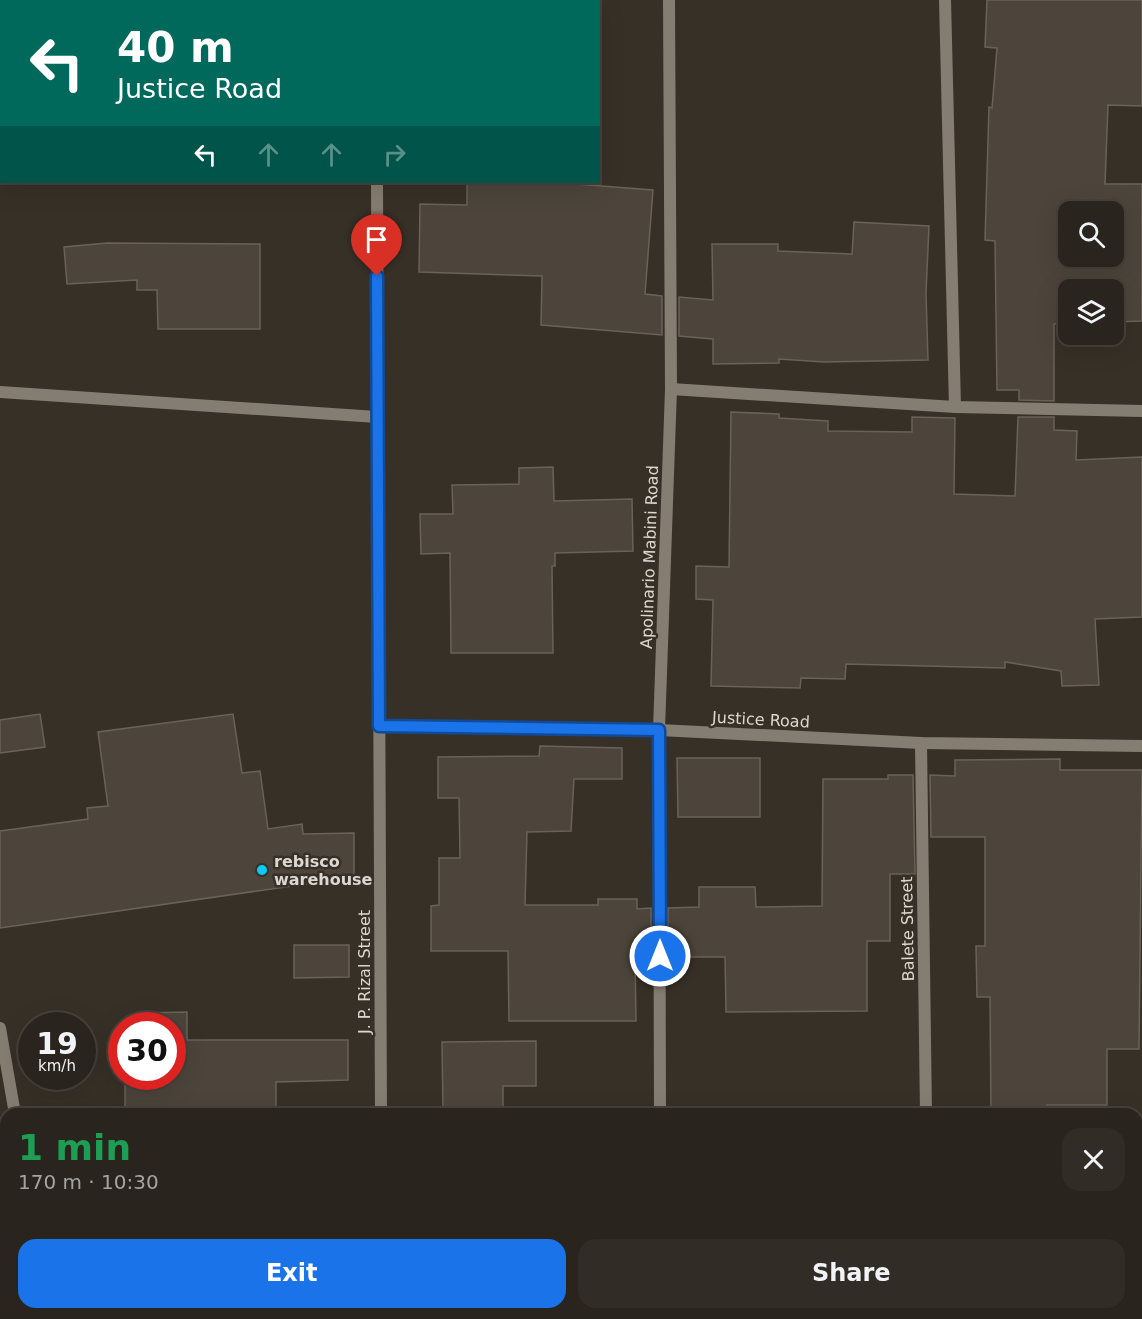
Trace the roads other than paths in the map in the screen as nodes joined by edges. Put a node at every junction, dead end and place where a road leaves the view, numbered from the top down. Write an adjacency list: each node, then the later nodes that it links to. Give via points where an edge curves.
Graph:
1 (669, 0): 4 (street, Apolinario Mabini Road)
2 (945, 0): 6 (street)
3 (377, 183): 8 (street, J. P. Rizal Street)
4 (671, 389): 6 (street); 10 (street, Apolinario Mabini Road)
5 (0, 392): 8 (street)
6 (955, 407): 7 (street)
7 (1142, 411)
8 (377, 417): 9 (street, J. P. Rizal Street)
9 (379, 726): 10 (street, Justice Road); 15 (street, J. P. Rizal Street)
10 (659, 730): 11 (street, Justice Road); 16 (street, Apolinario Mabini Road)
11 (921, 743): 12 (street, Justice Road); 17 (street, Balete Street)
12 (1142, 746)
13 (0, 1028): 14 (street)
14 (14, 1108)
15 (381, 1108)
16 (660, 1108)
17 (926, 1108)

